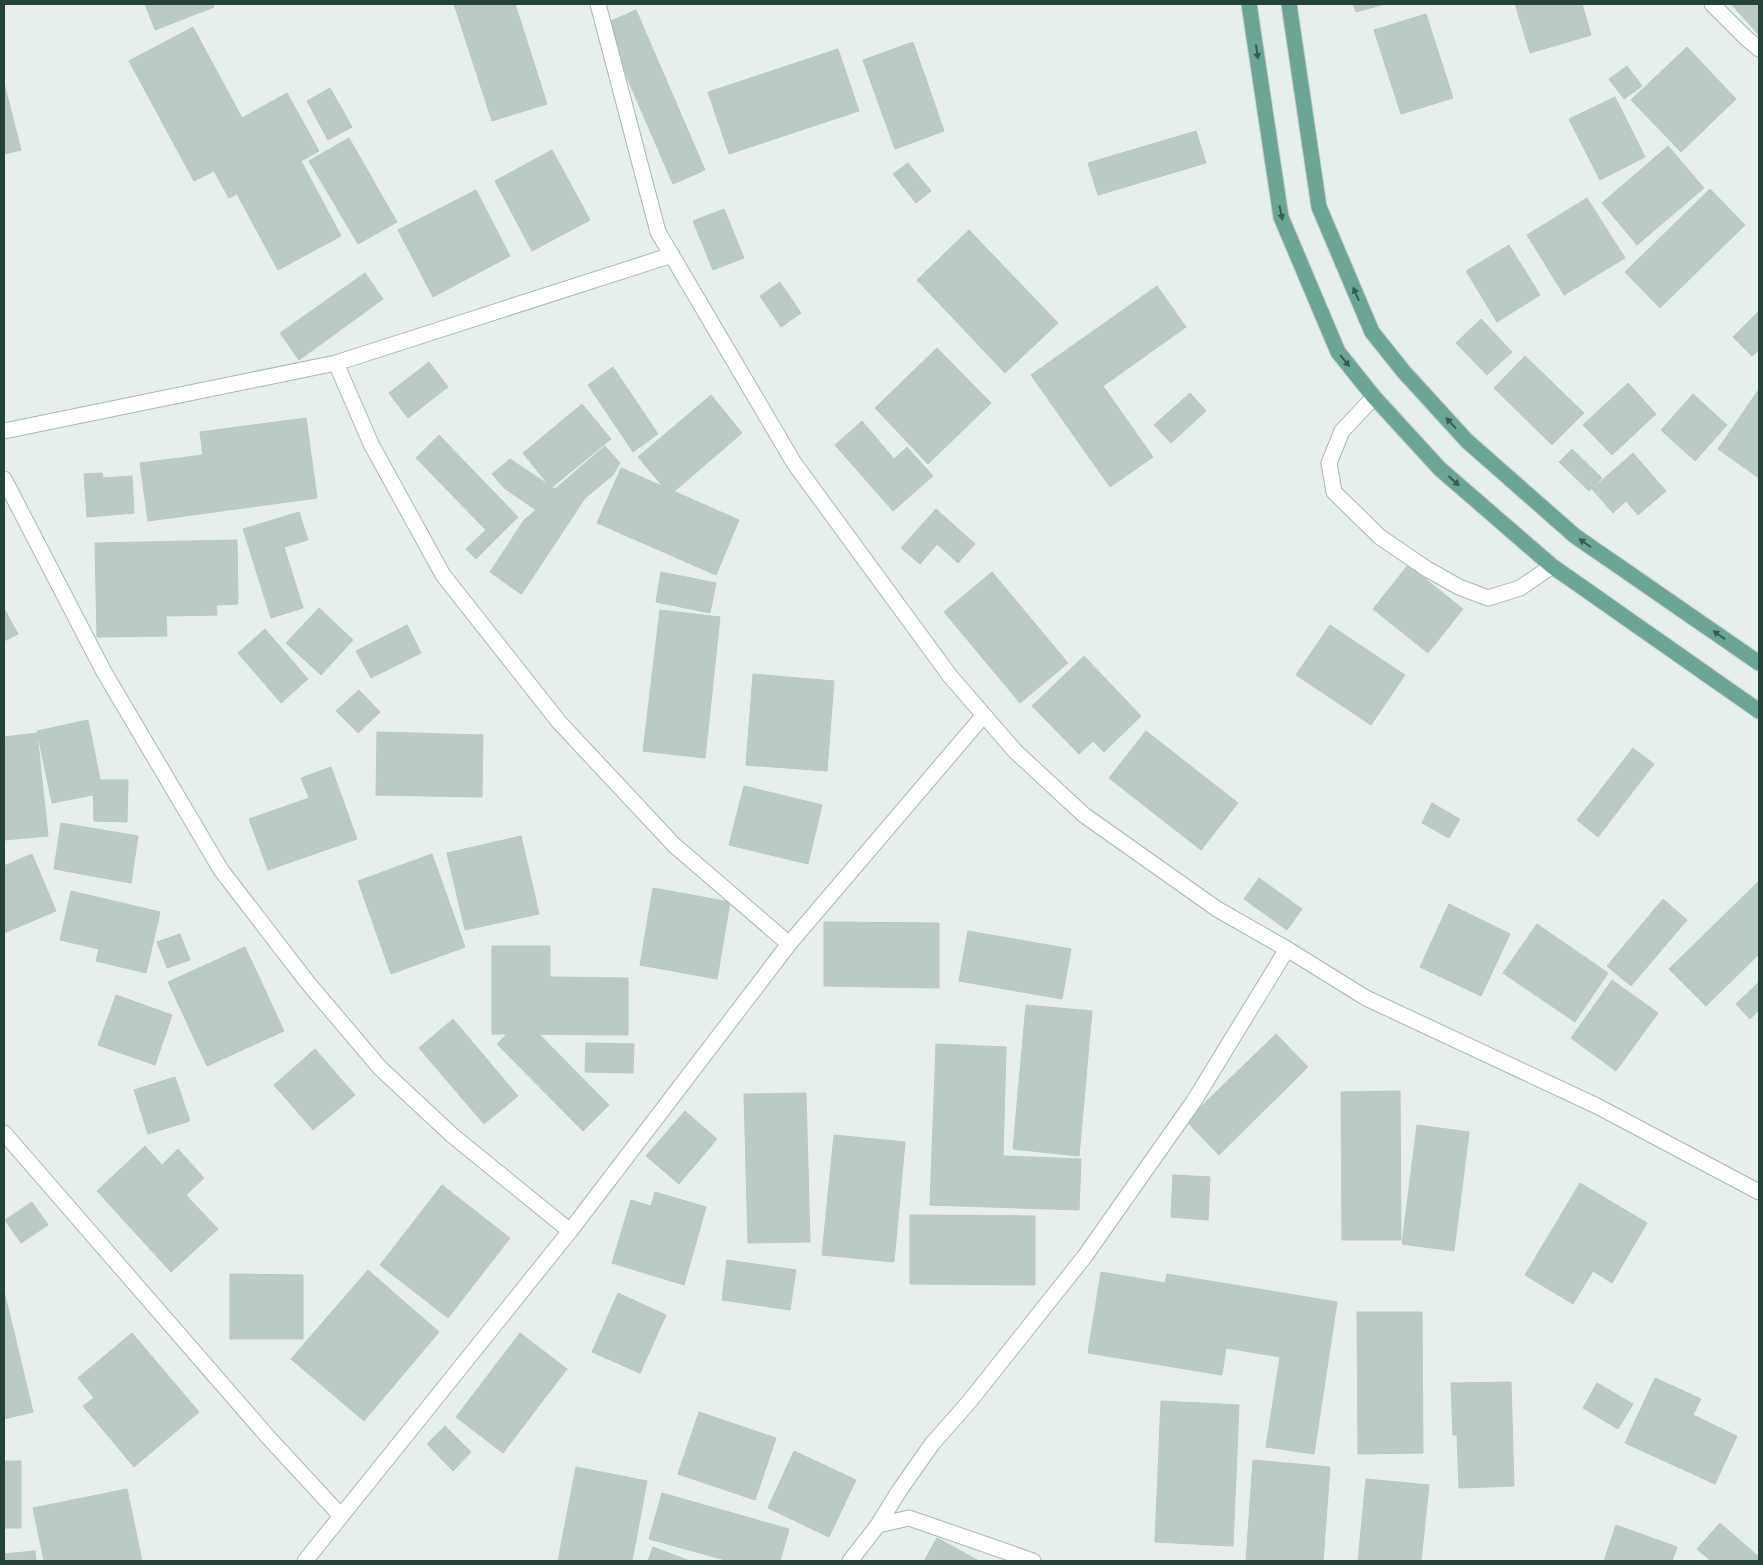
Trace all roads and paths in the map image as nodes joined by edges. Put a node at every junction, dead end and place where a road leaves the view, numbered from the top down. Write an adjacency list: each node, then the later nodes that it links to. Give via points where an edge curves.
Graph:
1 (598, 4): 6 (street, via 658,232)
2 (1250, 4): 8 (main road, one-way to 8, via 1281,218 1338,352)
3 (1289, 4): 12 (main road, one-way to 3, via 1575,536 1467,441 1372,332 1319,207)
4 (1712, 4): 5 (street)
5 (1759, 50)
6 (672, 256): 7 (street); 14 (street, via 794,462 950,676)
7 (336, 363): 9 (street); 15 (street, via 371,444 443,575 559,722 674,845)
8 (1374, 397): 11 (main road, one-way to 11, via 1440,468); 11 (street, via 1342,431 1329,463 1334,492 1380,537 1427,569 1459,587 1488,598 1520,588)
9 (4, 431)
10 (4, 479): 19 (street, via 104,672 222,870 308,983 380,1068 453,1136)
11 (1552, 566): 13 (main road)
12 (1759, 663)
13 (1759, 711)
14 (984, 715): 15 (street); 16 (street, via 1015,751 1084,815 1217,909)
15 (789, 944): 19 (street)
16 (1287, 949): 18 (street, via 1366,998 1597,1106); 21 (street, via 1194,1101 1085,1256 970,1402 932,1444)
17 (4, 1133): 20 (street, via 268,1437)
18 (1759, 1192)
19 (570, 1231): 20 (street)
20 (341, 1516): 22 (street)
21 (878, 1525): 23 (street); 24 (street, via 909,1518)
22 (305, 1561)
23 (850, 1561)
24 (1033, 1561)

